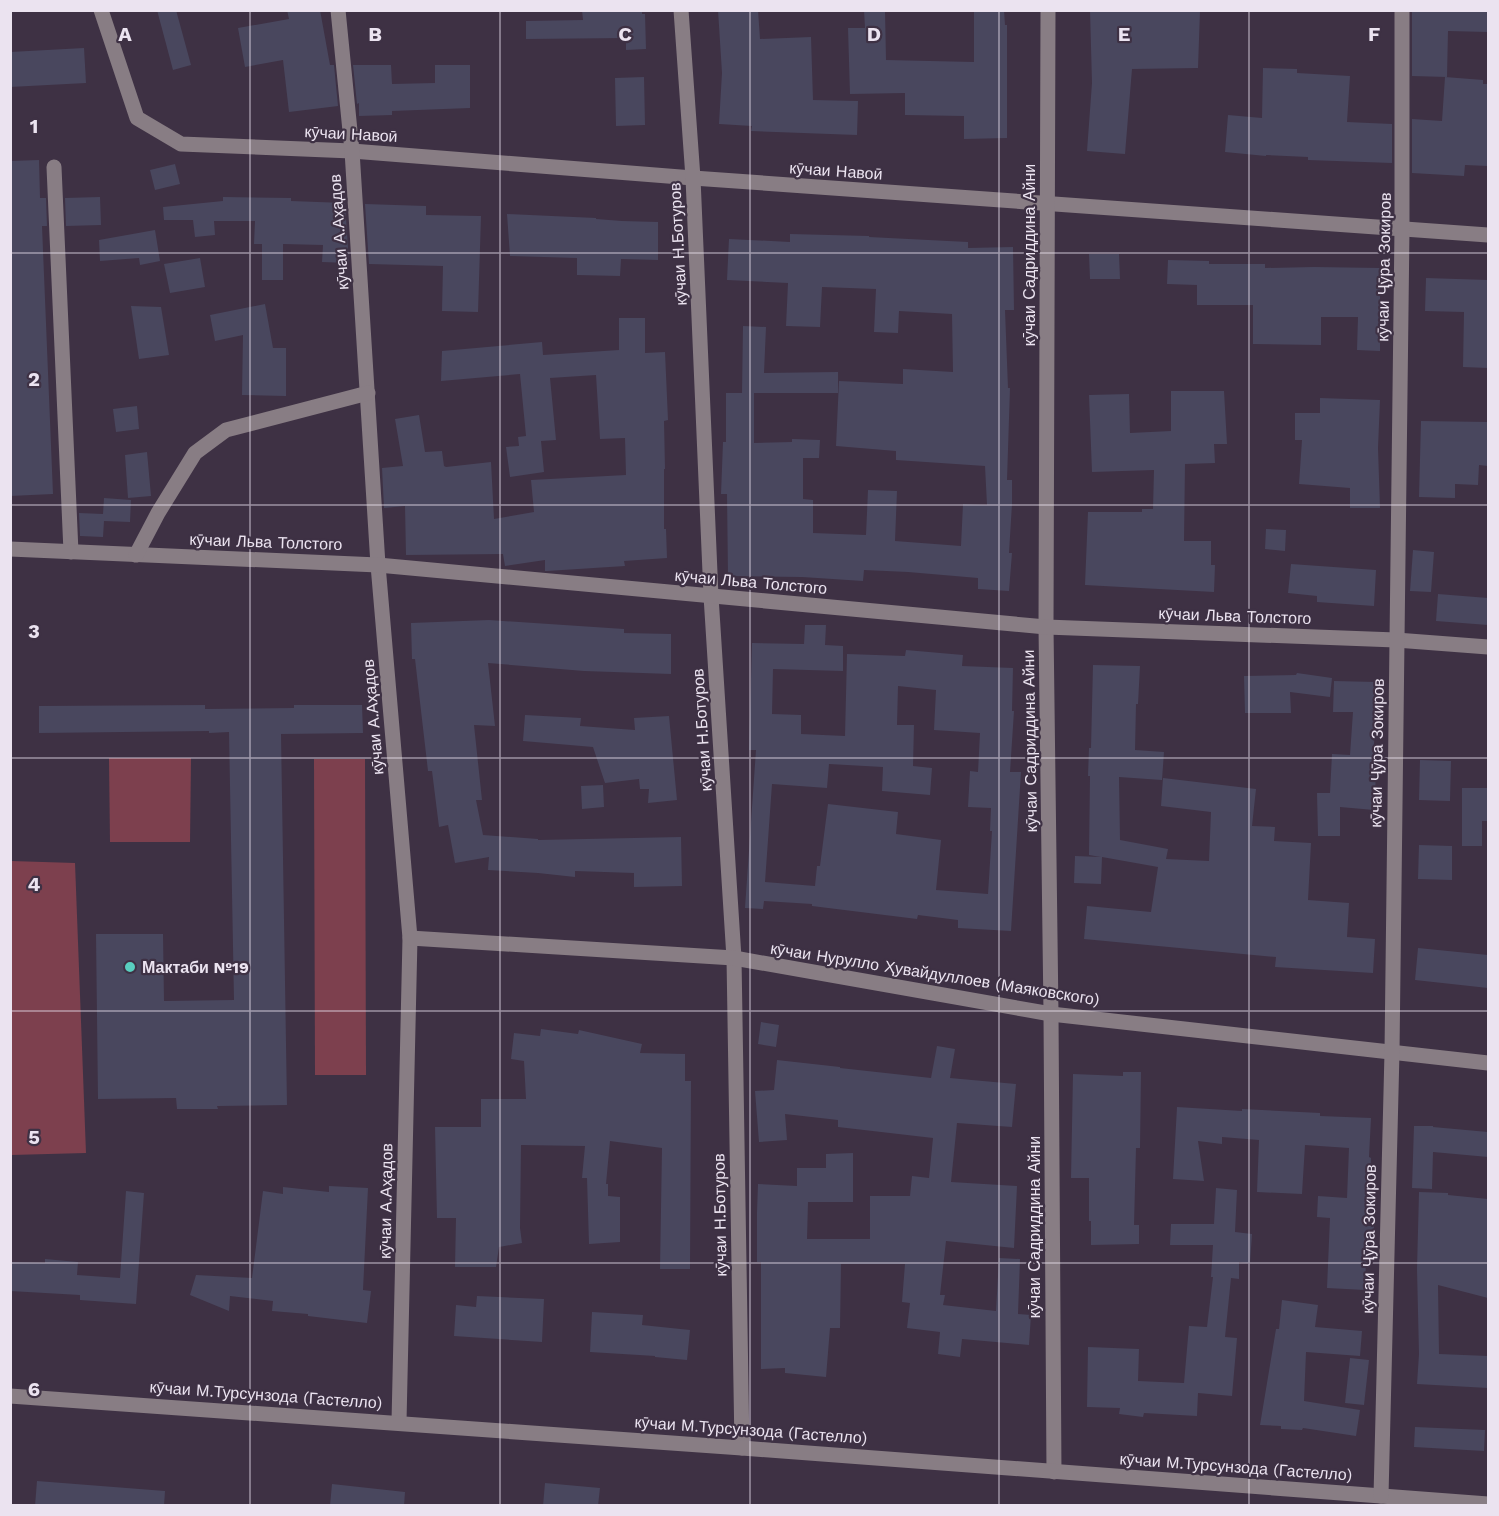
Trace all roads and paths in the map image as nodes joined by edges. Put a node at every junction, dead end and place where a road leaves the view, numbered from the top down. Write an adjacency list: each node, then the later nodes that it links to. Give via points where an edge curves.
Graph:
1 (101, 10): 6 (street, кӯчаи Навоӣ, via 137,118 181,144)
2 (338, 10): 6 (street, кӯчаи А.Аҳадов)
3 (681, 10): 8 (street, кӯчаи Н.Ботуров)
4 (1048, 10): 9 (street, кӯчаи Садриддина Айни)
5 (1402, 10): 10 (street, кӯчаи Ҷӯра Зокиров)
6 (352, 151): 8 (street, кӯчаи Навоӣ); 12 (street, кӯчаи А.Аҳадов)
7 (54, 167): 14 (street)
8 (693, 178): 9 (street, кӯчаи Навоӣ); 17 (street, кӯчаи Н.Ботуров)
9 (1047, 204): 10 (street, кӯчаи Навоӣ); 18 (street, кӯчаи Садриддина Айни)
10 (1402, 228): 11 (street, кӯчаи Навоӣ); 19 (street, кӯчаи Ҷӯра Зокиров)
11 (1488, 235)
12 (368, 393): 15 (street, via 226,430 195,453); 16 (street, кӯчаи А.Аҳадов)
13 (10, 549): 14 (street, кӯчаи Льва Толстого)
14 (71, 552): 15 (street, кӯчаи Льва Толстого)
15 (136, 555): 16 (street, кӯчаи Льва Толстого)
16 (378, 565): 17 (street, кӯчаи Льва Толстого); 21 (street, кӯчаи А.Аҳадов)
17 (711, 596): 18 (street, кӯчаи Льва Толстого); 22 (street, кӯчаи Н.Ботуров)
18 (1046, 627): 19 (street, кӯчаи Льва Толстого); 23 (street, кӯчаи Садриддина Айни)
19 (1396, 640): 20 (street, кӯчаи Льва Толстого); 24 (street, кӯчаи Ҷӯра Зокиров)
20 (1488, 647)
21 (410, 938): 22 (street, кӯчаи Нурулло Ҳувайдуллоев (Маяковского)); 27 (street, кӯчаи А.Аҳадов)
22 (734, 958): 23 (street, кӯчаи Нурулло Ҳувайдуллоев (Маяковского)); 28 (street, кӯчаи Н.Ботуров)
23 (1051, 1014): 24 (street, кӯчаи Нурулло Ҳувайдуллоев (Маяковского)); 29 (street, кӯчаи Садриддина Айни)
24 (1392, 1052): 25 (street, кӯчаи Нурулло Ҳувайдуллоев (Маяковского)); 30 (street, кӯчаи Ҷӯра Зокиров)
25 (1488, 1063)
26 (10, 1395): 27 (street, кӯчаи М.Турсунзода (Гастелло))
27 (399, 1422): 28 (street, кӯчаи М.Турсунзода (Гастелло))
28 (742, 1448): 29 (street, кӯчаи М.Турсунзода (Гастелло))
29 (1054, 1472): 30 (street, кӯчаи М.Турсунзода (Гастелло))
30 (1381, 1496): 31 (street, кӯчаи М.Турсунзода (Гастелло))
31 (1488, 1504)

